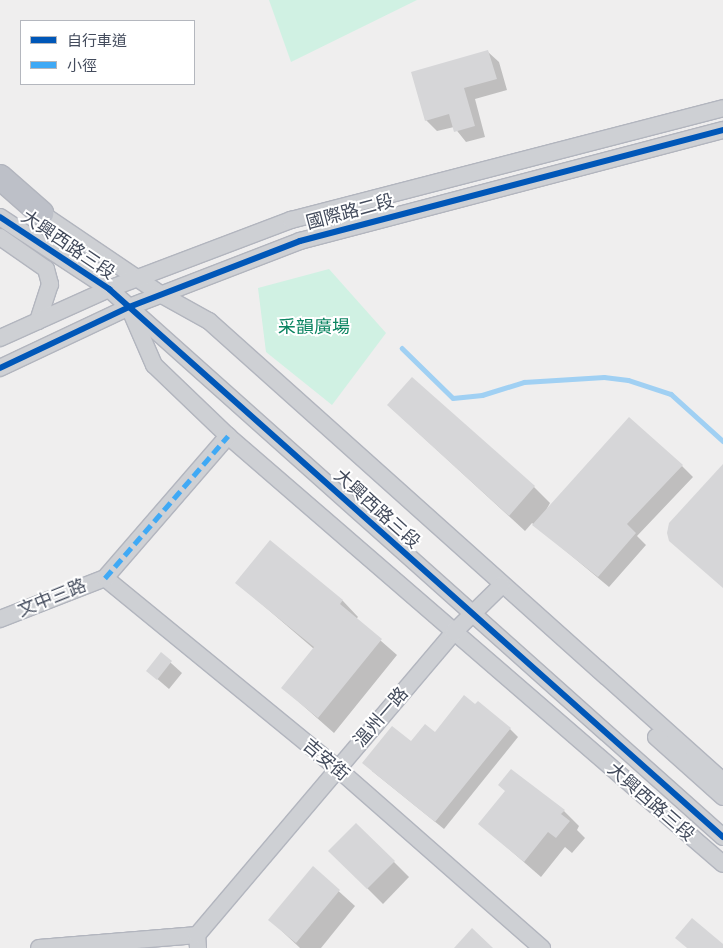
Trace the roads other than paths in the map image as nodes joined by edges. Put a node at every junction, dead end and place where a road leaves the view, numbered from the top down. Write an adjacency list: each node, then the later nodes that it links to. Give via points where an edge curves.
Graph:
1 (723, 108): 3 (street, 國際路二段)
2 (723, 130): 4 (street, 國際路二段)
3 (542, 154): 4 (street); 10 (street, 國際路二段, via 291,220)
4 (547, 176): 12 (street, 國際路二段, via 300,241)
5 (0, 177): 7 (highway)
6 (0, 186): 7 (street, 大興西路三段)
7 (41, 213): 10 (street, 大興西路三段)
8 (0, 217): 11 (street, 大興西路三段)
9 (0, 237): 14 (street, via 39,262 49,276 47,295)
10 (138, 279): 11 (street, 國際路二段); 12 (street, 大興西路三段)
11 (108, 289): 13 (street, 大興西路三段); 14 (street, 國際路二段)
12 (162, 295): 13 (street, 國際路二段); 19 (street, 大興西路三段)
13 (129, 308): 16 (street, 國際路二段); 17 (street, 大興西路三段, via 154,365); 20 (street, 大興西路三段)
14 (38, 321): 15 (street, 國際路二段)
15 (0, 338)
16 (0, 368)
17 (228, 436): 18 (street); 22 (street, 大興西路三段)
18 (105, 578): 21 (street, 文中三路); 23 (street, 吉安街)
19 (498, 588): 20 (street, 溫州一路); 24 (street, 大興西路三段); 25 (street, 大興西路三段)
20 (472, 614): 22 (street, 溫州一路); 26 (street, 大興西路三段)
21 (0, 619)
22 (454, 632): 23 (street, 溫州一路); 27 (street, 大興西路三段)
23 (337, 768): 28 (street, 溫州一路); 30 (street, 吉安街)
24 (723, 781)
25 (723, 797)
26 (723, 837)
27 (723, 864)
28 (197, 942): 29 (street)
29 (40, 948)
30 (542, 948)

